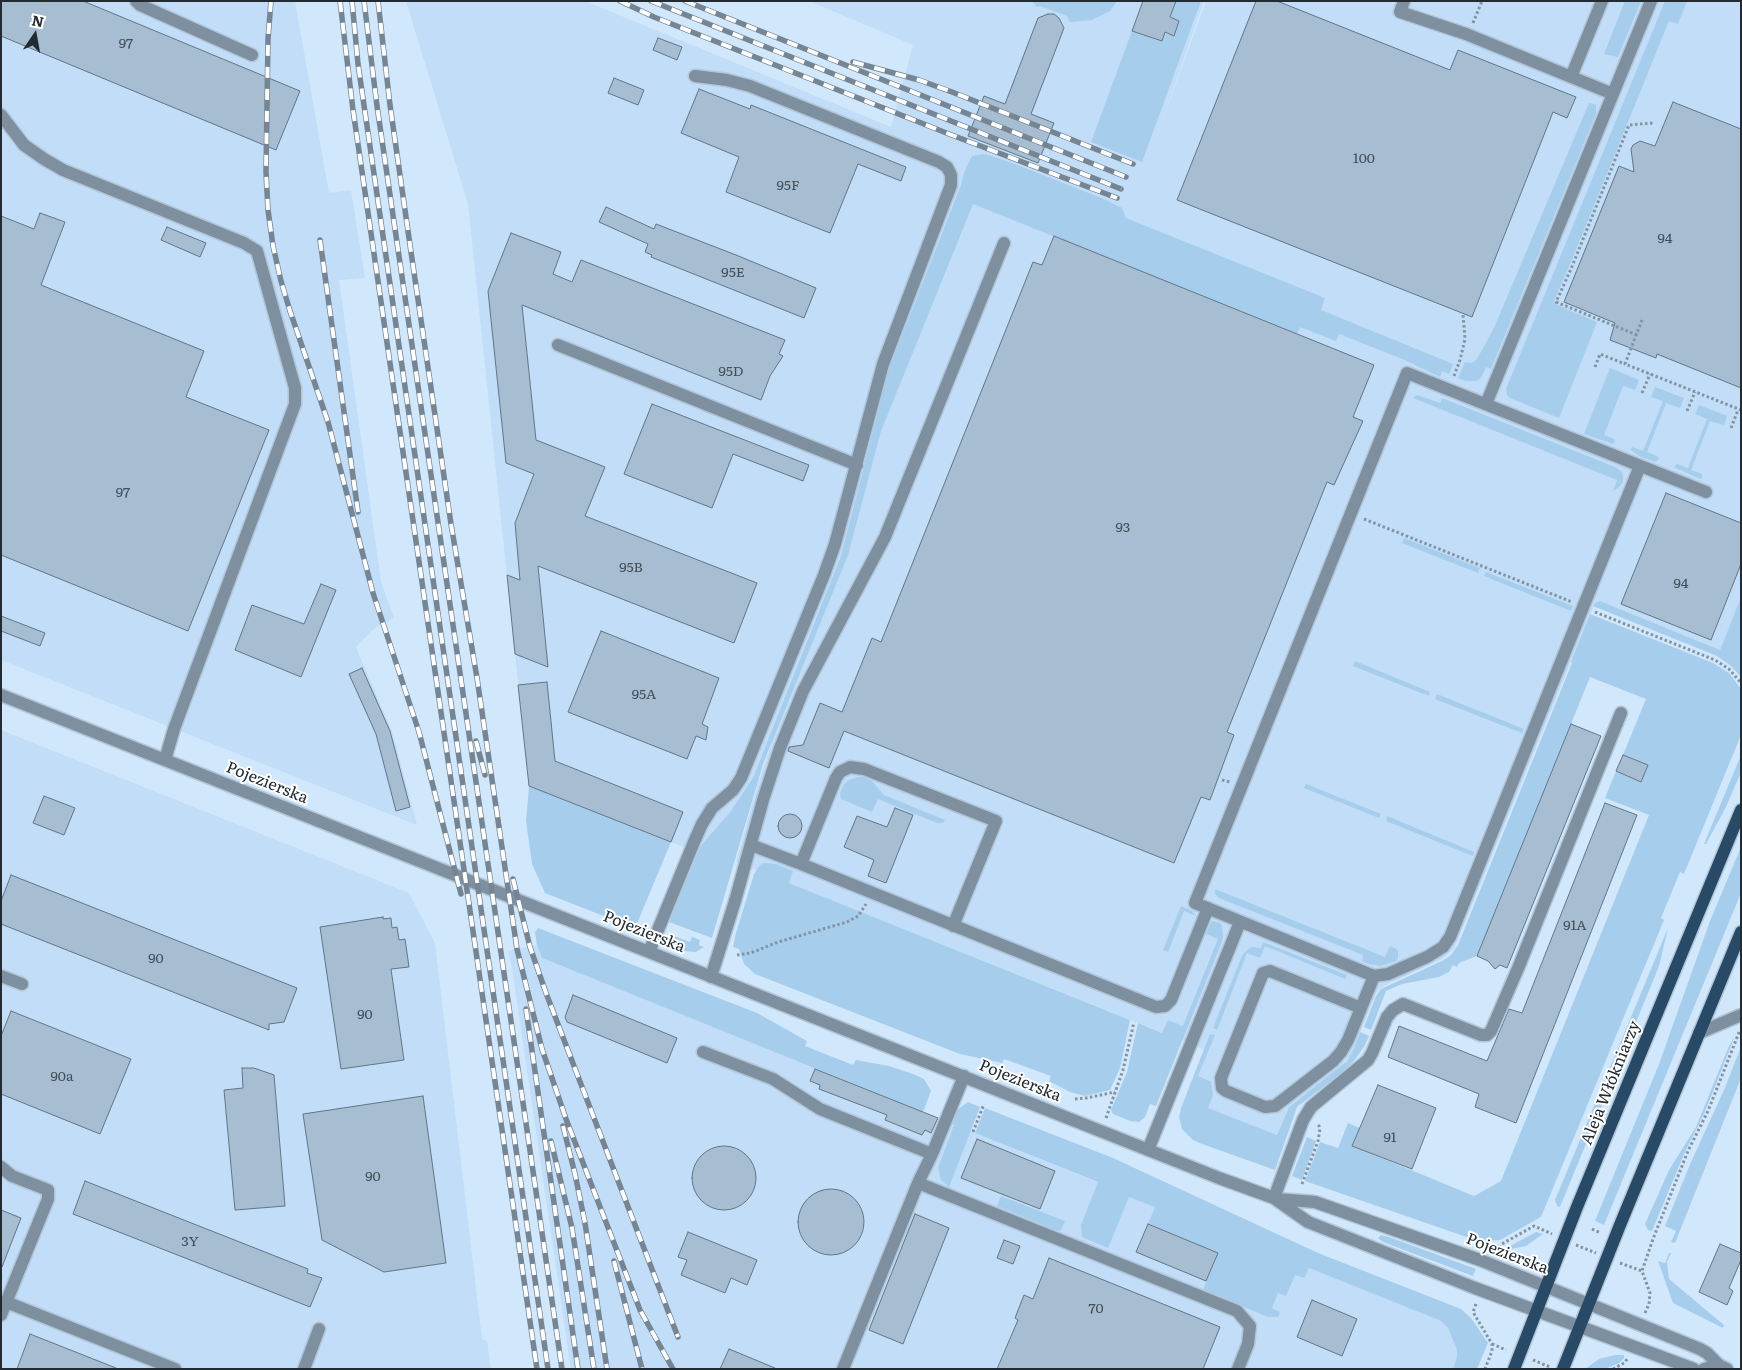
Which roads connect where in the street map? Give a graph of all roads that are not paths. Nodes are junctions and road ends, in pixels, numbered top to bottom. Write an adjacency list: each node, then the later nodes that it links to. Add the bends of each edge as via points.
1 (136, 1): 5 (street)
2 (1404, 1): 7 (street, via 1400,12 1466,34)
3 (1602, 1): 7 (street)
4 (1651, 1): 8 (street)
5 (252, 55)
6 (695, 76): 13 (street, via 750,86 939,162 951,175 948,194 883,364)
7 (1571, 77): 8 (street)
8 (1613, 94): 12 (street)
9 (1, 115): 18 (street, via 24,145 63,170 257,251 295,388 295,404)
10 (1004, 243): 20 (street, via 885,537 803,691 772,772)
11 (558, 345): 13 (street)
12 (1486, 404): 14 (street); 22 (street, via 1407,373 1195,903)
13 (857, 465): 26 (street, via 835,544 740,778 702,824)
14 (1640, 466): 15 (street); 28 (street, via 1450,937 1434,954 1388,974)
15 (1706, 492)
16 (1, 695): 18 (street, Pojezierska)
17 (1621, 713): 40 (street, via 1491,1032 1482,1036 1403,1004 1394,1010 1387,1017 1368,1060 1311,1107 1303,1120)
18 (165, 760): 26 (street, Pojezierska)
19 (1741, 810): 41 (main road, Aleja Włókniarzy)
20 (750, 845): 21 (street); 29 (street)
21 (801, 864): 24 (street); 24 (street, via 836,778 850,767 864,769 996,821)
22 (1208, 908): 23 (street); 24 (street, via 1171,1000 1160,1007)
23 (1240, 922): 28 (street); 36 (street)
24 (953, 926)
25 (1741, 932): 33 (main road)
26 (649, 952): 29 (street, Pojezierska)
27 (1, 976): 30 (street)
28 (1374, 976): 31 (street)
29 (711, 977): 35 (street, Pojezierska)
30 (22, 984)
31 (1361, 1008): 31 (street, via 1337,1057 1274,1106 1265,1107 1222,1088 1220,1078 1264,973 1270,972)
32 (1741, 1015): 33 (street)
33 (1699, 1033): 42 (main road)
34 (703, 1052): 37 (street, via 773,1079 820,1109)
35 (964, 1076): 36 (street, Pojezierska); 37 (street)
36 (1148, 1150): 40 (street, Pojezierska)
37 (932, 1154): 39 (street)
38 (1, 1167): 43 (street, via 12,1176 48,1190 48,1199)
39 (918, 1183): 50 (street); 51 (street, via 1236,1311 1250,1326 1248,1344)
40 (1274, 1198): 41 (street, Pojezierska, via 1315,1202); 44 (street, Pojezierska, via 1308,1222)
41 (1546, 1286): 42 (street, Pojezierska); 44 (main road, Aleja Włókniarzy)
42 (1588, 1304): 45 (main road); 47 (street, Pojezierska, via 1707,1352)
43 (4, 1308): 48 (street)
44 (1537, 1311): 45 (street, Pojezierska); 52 (main road, Aleja Włókniarzy)
45 (1579, 1326): 53 (main road); 54 (street, Pojezierska)
46 (319, 1329): 49 (street)
47 (1721, 1368): 55 (street, Pojezierska)
48 (174, 1369)
49 (304, 1369)
50 (843, 1369)
51 (1238, 1369)
52 (1514, 1369)
53 (1563, 1369)
54 (1694, 1369)
55 (1704, 1369)

